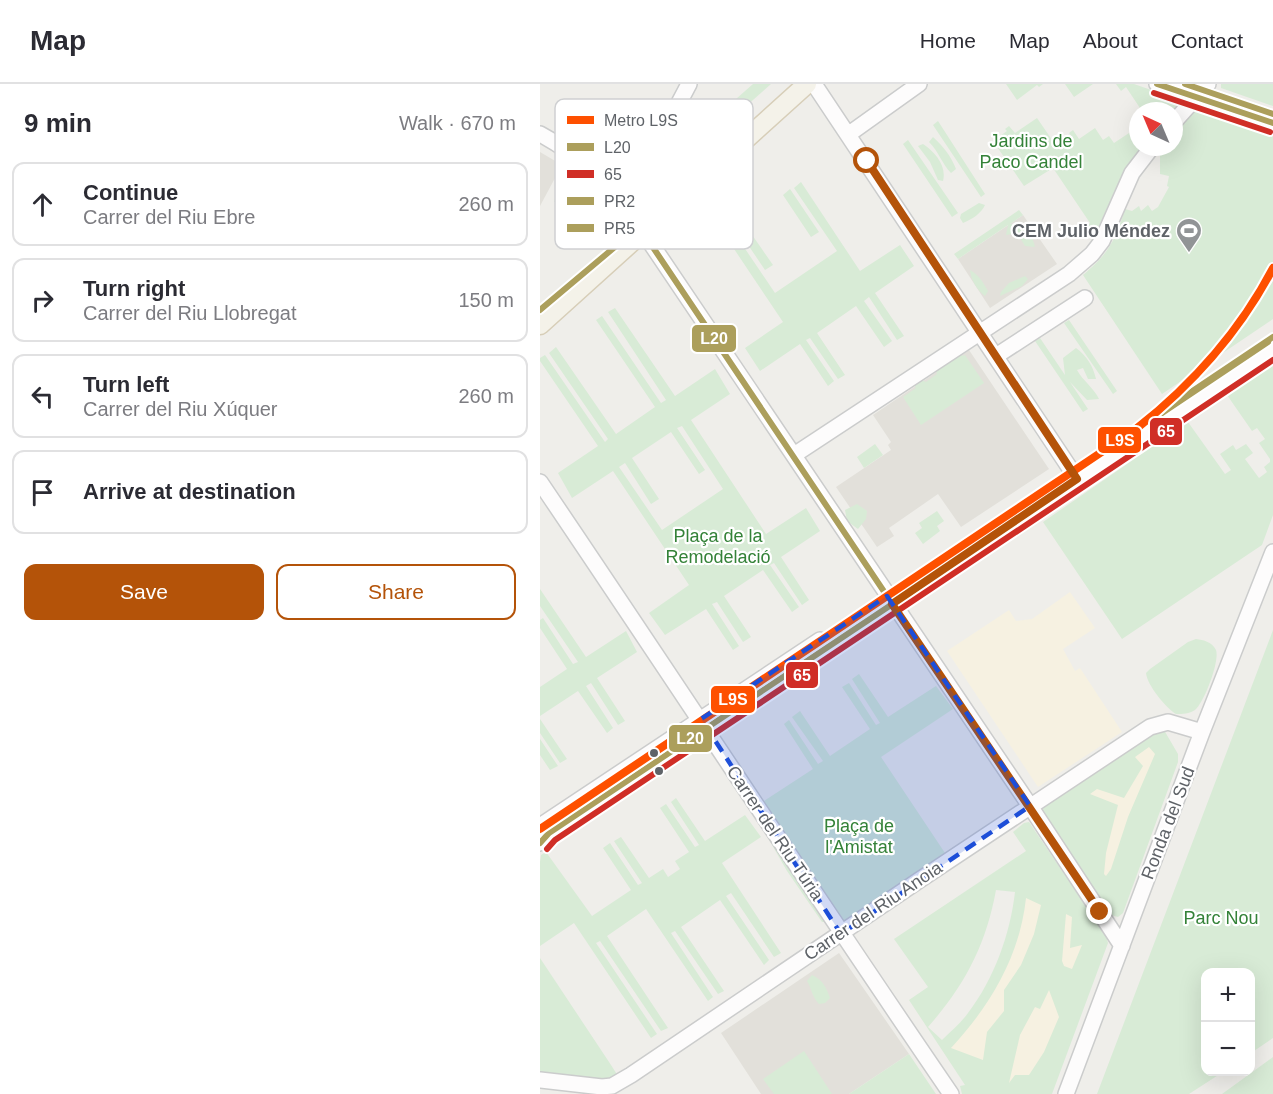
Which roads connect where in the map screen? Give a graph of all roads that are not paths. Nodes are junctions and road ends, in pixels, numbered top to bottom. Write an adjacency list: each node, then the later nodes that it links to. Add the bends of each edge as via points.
1 (689, 84): 8 (street)
2 (807, 84): 11 (main road)
3 (814, 84): 13 (street)
4 (919, 84): 13 (street)
5 (1160, 84): 7 (street)
6 (1208, 84): 7 (street)
7 (1195, 97): 9 (street); 10 (street)
8 (681, 99)
9 (1183, 111)
10 (1273, 123)
11 (753, 132)
12 (540, 134): 14 (street)
13 (849, 134): 22 (street)
14 (555, 142)
15 (1145, 156): 22 (street, via 1132,172 1110,227 1092,254 1069,274)
16 (612, 249): 20 (main road)
17 (622, 249): 21 (main road)
18 (654, 249): 26 (street)
19 (1085, 298): 25 (street)
20 (540, 310)
21 (540, 325)
22 (981, 332): 25 (street); 26 (street)
23 (1273, 337): 27 (street)
24 (1273, 348): 27 (street)
25 (996, 356): 27 (street)
26 (794, 455): 30 (street)
27 (1075, 475): 30 (street)
28 (540, 482): 31 (street, Carrer del Riu Túria)
29 (1273, 552): 32 (street, Ronda del Sud)
30 (890, 600): 31 (street); 33 (street)
31 (703, 724): 34 (street); 35 (street); 36 (street, Carrer del Riu Túria)
32 (1202, 732): 33 (street, Carrer del Riu Anoia, via 1168,722 1150,727); 37 (street, Ronda del Sud)
33 (1030, 806): 36 (street, Carrer del Riu Anoia); 37 (street)
34 (540, 826)
35 (540, 843)
36 (841, 934): 38 (street, Carrer del Riu Anoia, via 612,1086); 39 (street, Carrer del Riu Túria)
37 (1122, 946): 40 (street, Ronda del Sud)
38 (540, 1080)
39 (951, 1094)
40 (1065, 1094)

